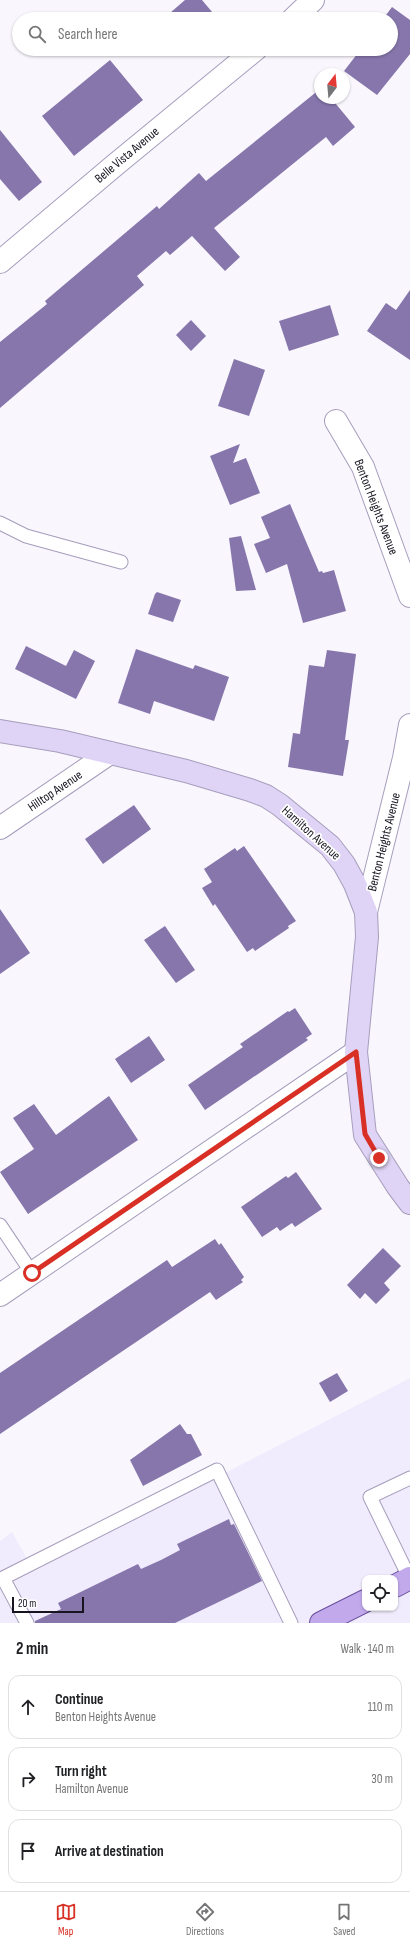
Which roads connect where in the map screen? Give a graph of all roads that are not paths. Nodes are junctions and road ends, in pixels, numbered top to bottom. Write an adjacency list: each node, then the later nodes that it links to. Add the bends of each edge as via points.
1 (247, 56): 2 (street, Belle Vista Avenue)
2 (0, 262)
3 (336, 421): 6 (street, Benton Heights Avenue, via 363,467)
4 (0, 523): 5 (lane, via 26,536)
5 (121, 562)
6 (410, 596)
7 (410, 725): 11 (street, Benton Heights Avenue)
8 (0, 731): 9 (street, Hamilton Avenue)
9 (110, 753): 10 (street, Hilltop Avenue); 11 (street, Hamilton Avenue, via 186,771 271,799 330,846 355,884)
10 (0, 828)
11 (366, 912): 12 (street, Hamilton Avenue, via 367,937)
12 (356, 1052): 13 (street, Hamilton Avenue, via 365,1134 398,1188); 15 (street)
13 (410, 1202)
14 (0, 1225): 15 (lane)
15 (32, 1273): 16 (street)
16 (0, 1295)
17 (410, 1478): 18 (lane, via 370,1498)
18 (410, 1578): 19 (main road)
19 (398, 1584)
20 (362, 1602): 23 (main road)
21 (27, 1623): 22 (lane, via 3,1578 217,1470)
22 (291, 1623)
23 (320, 1623)

